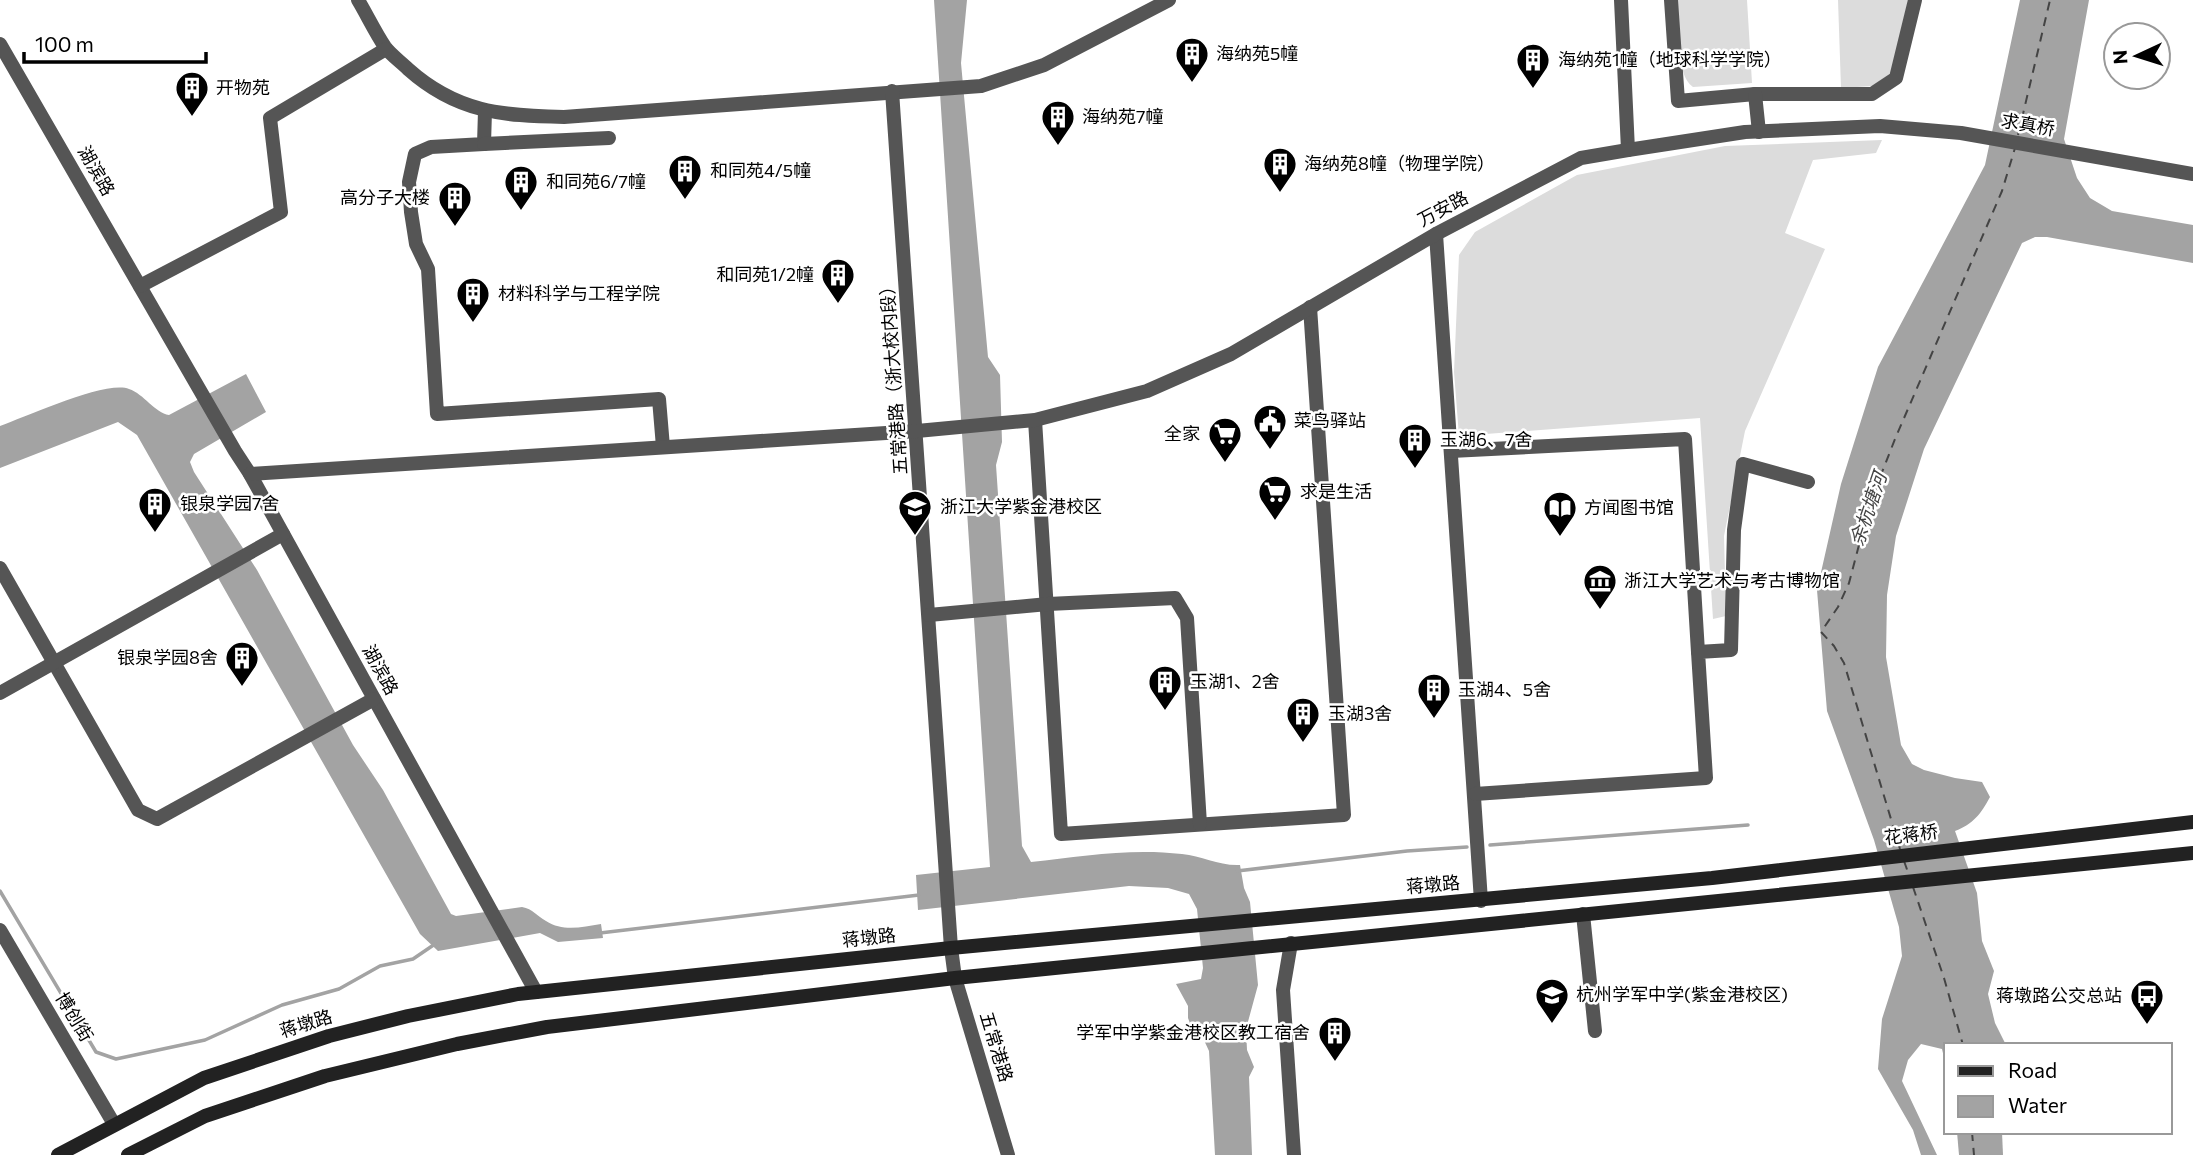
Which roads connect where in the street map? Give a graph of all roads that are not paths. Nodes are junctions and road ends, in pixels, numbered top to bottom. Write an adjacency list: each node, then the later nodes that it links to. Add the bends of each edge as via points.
1 (358, 0): 7 (street)
2 (1169, 0): 8 (street, via 1044,65 981,86)
3 (1621, 0): 15 (street)
4 (1671, 0): 9 (street, via 1678,101)
5 (1915, 0): 9 (street, via 1896,78 1872,94)
6 (0, 44): 18 (street, 湖滨路)
7 (386, 49): 10 (street, via 432,89); 18 (street, via 270,118 281,212)
8 (892, 92): 10 (street, via 564,117); 21 (street, 五常港路（浙大校内段）)
9 (1755, 94): 11 (street)
10 (485, 111): 14 (street)
11 (1759, 132): 12 (street, 万安路, via 1880,126); 15 (street, 万安路)
12 (1961, 133): 16 (street, 求真桥)
13 (609, 138): 14 (street)
14 (484, 144): 22 (street, via 431,147 415,154 409,182 416,244 428,270 437,414 659,399)
15 (1628, 150): 17 (street, 万安路, via 1581,158)
16 (2193, 174)
17 (1436, 234): 19 (street, 万安路); 23 (street)
18 (140, 286): 24 (street, 湖滨路)
19 (1310, 306): 20 (street, 万安路, via 1231,354 1147,391); 36 (street, via 1344,815)
20 (1035, 420): 21 (street, 万安路); 28 (street)
21 (917, 430): 22 (street, 万安路); 29 (street, 五常港路（浙大校内段）)
22 (663, 447): 24 (street, 万安路)
23 (1451, 451): 30 (street, via 1685,439); 34 (street)
24 (250, 474): 26 (street, 湖滨路)
25 (1808, 482): 30 (street, via 1743,464 1734,530 1731,650)
26 (278, 537): 31 (street); 33 (street, 湖滨路)
27 (0, 568): 31 (street)
28 (1048, 604): 29 (street); 36 (street, via 1175,598 1187,618); 36 (street, via 1061,834)
29 (929, 615): 41 (street, 五常港路（浙大校内段）)
30 (1698, 652): 34 (street, via 1706,778)
31 (54, 663): 32 (street); 33 (street, via 138,810 157,819)
32 (0, 693)
33 (370, 701): 46 (street, 湖滨路)
34 (1475, 794): 39 (street)
35 (2193, 822): 38 (main road, 花蒋桥)
36 (1200, 824)
37 (2193, 853): 40 (main road)
38 (1712, 878): 39 (main road, 蒋墩路)
39 (1481, 901): 44 (main road, 蒋墩路)
40 (1583, 914): 43 (main road); 47 (street)
41 (950, 917): 44 (street, 五常港路)
42 (0, 930): 48 (street, 博创街)
43 (1291, 943): 45 (main road); 52 (street, via 1283,990)
44 (951, 948): 45 (street, 五常港路); 46 (main road, 蒋墩路)
45 (955, 978): 49 (main road, via 547,1027 457,1044 325,1076 205,1116); 51 (street, 五常港路)
46 (536, 992): 48 (main road, 蒋墩路, via 328,1036 204,1078)
47 (1595, 1031)
48 (114, 1124): 50 (main road, 蒋墩路)
49 (132, 1154)
50 (58, 1155)
51 (1008, 1155)
52 (1294, 1155)

